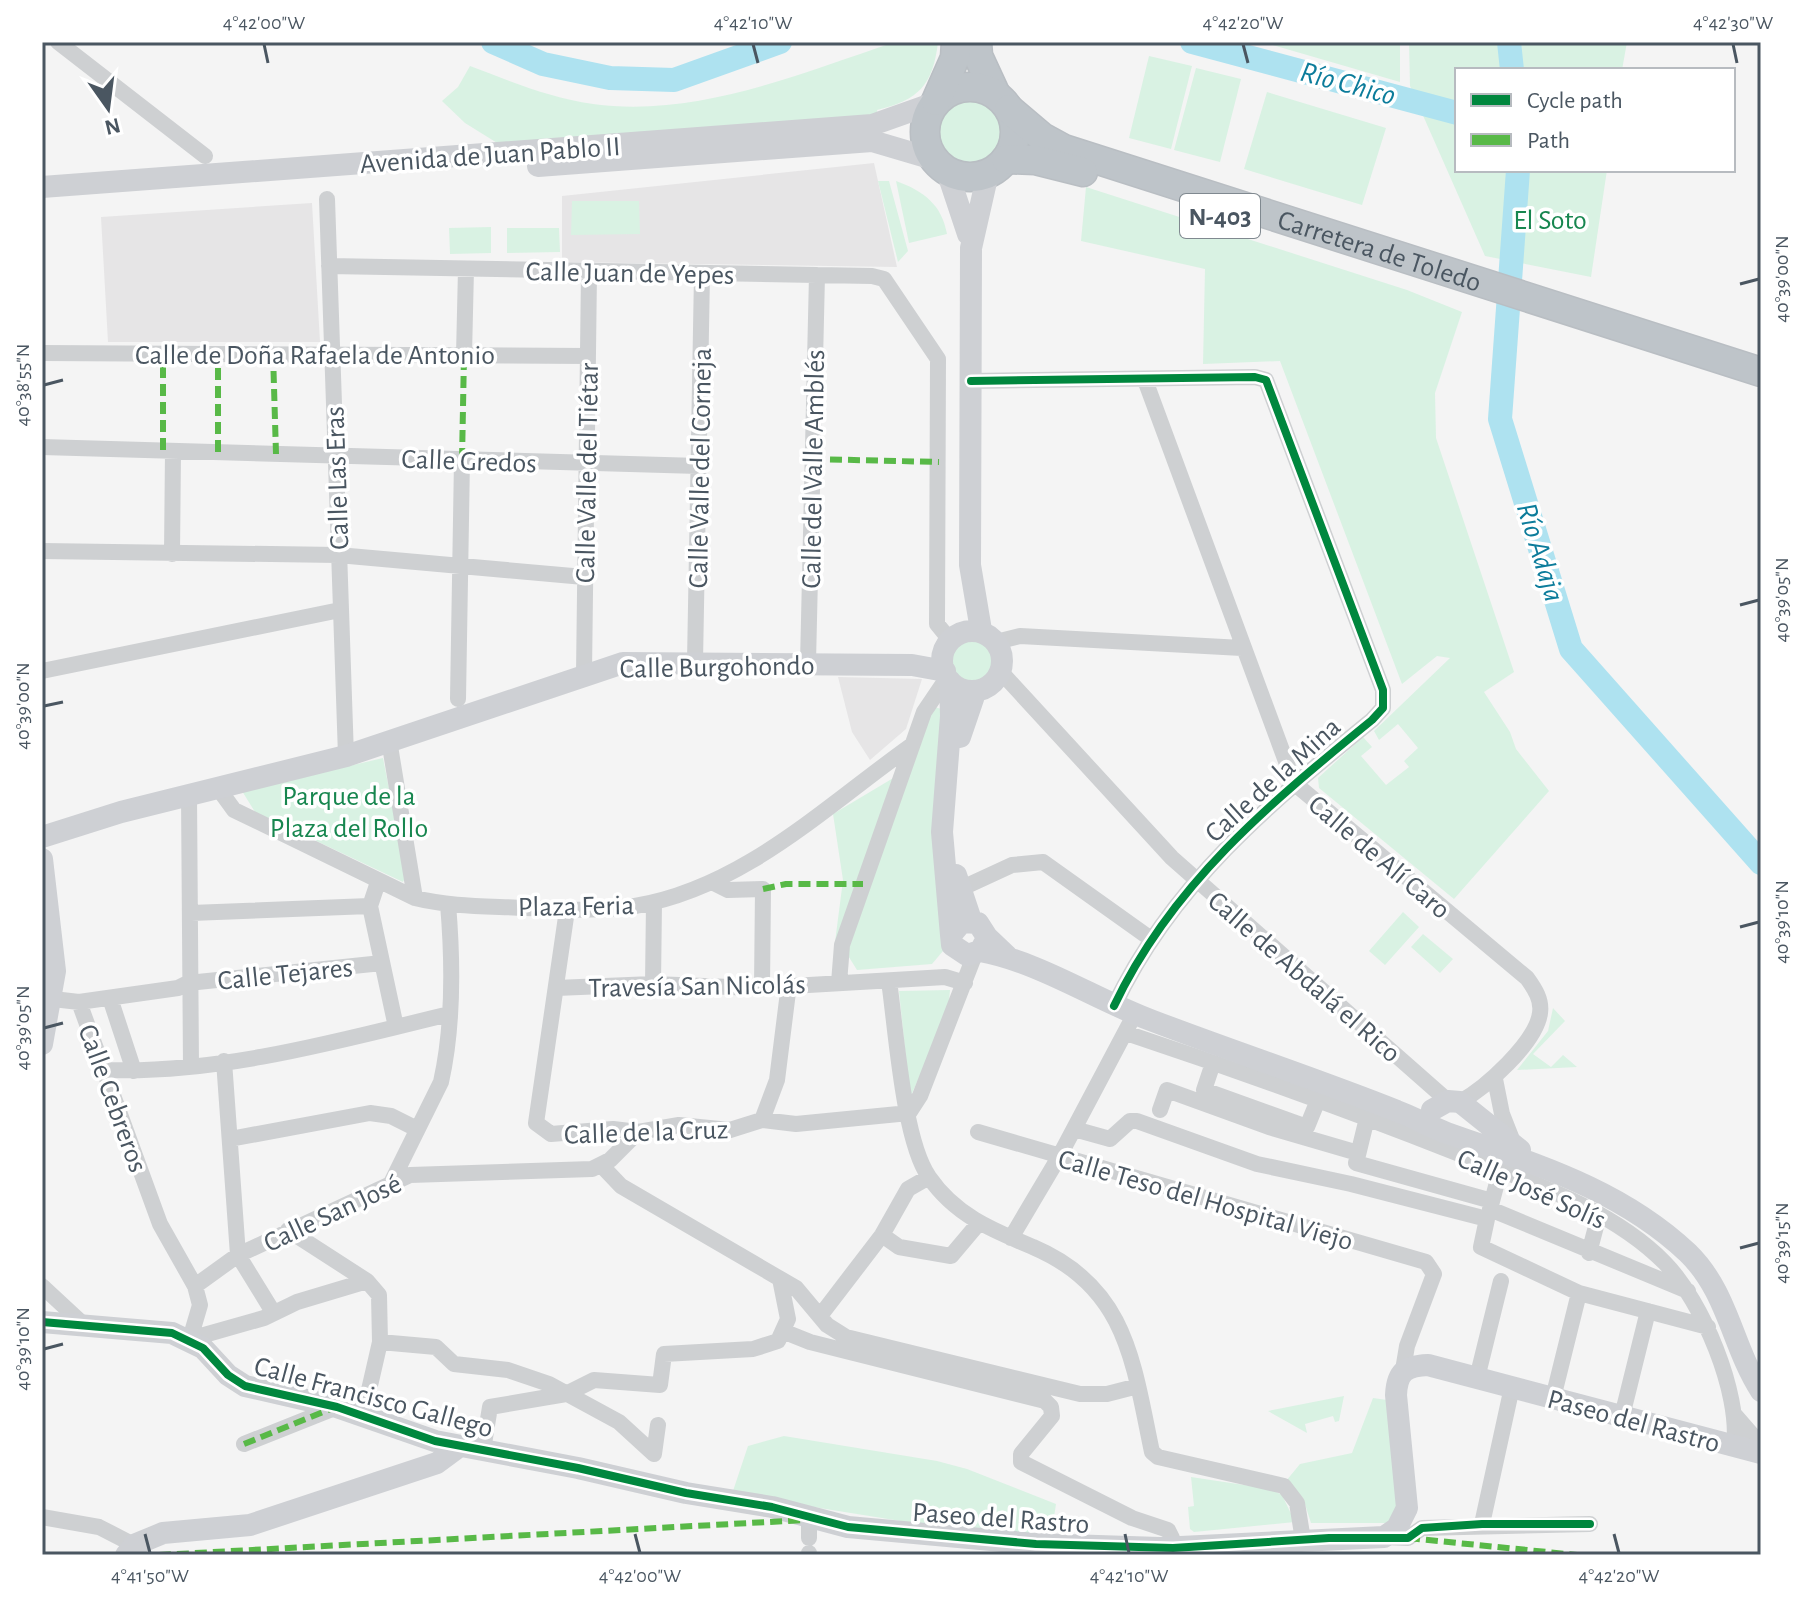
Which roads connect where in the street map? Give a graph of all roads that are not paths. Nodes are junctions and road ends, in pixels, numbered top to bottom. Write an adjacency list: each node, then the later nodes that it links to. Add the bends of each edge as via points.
1 (58, 42): 6 (street)
2 (956, 42): 4 (highway, via 955,58)
3 (977, 42): 5 (highway, N-403, via 978,56)
4 (935, 102): 5 (highway, via 972,86); 7 (highway, via 924,131); 9 (main road, Avenida de Juan Pablo II, via 872,125)
5 (1002, 102): 8 (highway, N-403, via 1015,134); 18 (highway, Carretera de Toledo / N-403, via 1064,149)
6 (205, 156)
7 (940, 165): 8 (highway, Carretera de Toledo / N-403, via 974,177); 11 (main road, Avenida de Juan Pablo II, via 872,141); 12 (main road, via 962,207)
8 (997, 166): 12 (main road); 18 (highway, Carretera de Toledo / N-403, via 1059,164)
9 (42, 187)
10 (327, 199): 13 (street, Calle Las Eras)
11 (42, 204)
12 (971, 248): 26 (main road)
13 (329, 266): 14 (street, Calle Juan de Yepes); 21 (street, Calle Las Eras)
14 (466, 269): 15 (street, Calle Juan de Yepes); 22 (street)
15 (589, 272): 16 (street, Calle Juan de Yepes); 23 (street, Calle Valle del Tiétar)
16 (702, 274): 17 (street, Calle Juan de Yepes); 33 (street, Calle Valle del Corneja)
17 (817, 275): 43 (street, Calle Juan de Yepes, via 884,279 934,349 939,367 937,624); 45 (street, Calle del Valle Amblés)
18 (1434, 276): 19 (highway, Carretera de Toledo / N-403)
19 (1580, 323): 24 (highway, Carretera de Toledo / N-403); 27 (highway, Carretera de Toledo / N-403)
20 (42, 353): 21 (street, Calle de Doña Rafaela de Antonio)
21 (332, 353): 22 (street, Calle de Doña Rafaela de Antonio); 30 (street, Calle Las Eras)
22 (464, 355): 23 (street, Calle de Doña Rafaela de Antonio)
23 (588, 356): 32 (street, Calle Valle del Tiétar)
24 (1761, 372)
25 (1145, 380): 26 (street); 42 (street, Calle de Alí Caro); 54 (street, Calle de la Mina, via 1266,380 1383,690 1383,708)
26 (971, 381): 37 (main road)
27 (1761, 390)
28 (42, 447): 29 (street, Calle Gredos)
29 (173, 451): 30 (street, Calle Gredos); 35 (street)
30 (335, 455): 31 (street, Calle Gredos); 36 (street, Calle Las Eras)
31 (462, 460): 32 (street, Calle Gredos); 38 (street)
32 (586, 463): 33 (street, Calle Gredos); 39 (street, Calle Valle del Tiétar)
33 (699, 466): 44 (street, Calle Valle del Corneja)
34 (42, 551): 35 (street)
35 (172, 554): 36 (street)
36 (338, 555): 38 (street); 40 (street, Calle Las Eras)
37 (970, 565): 41 (main road); 43 (main road)
38 (459, 566): 39 (street); 50 (street)
39 (584, 577): 48 (street, Calle Valle del Tiétar)
40 (340, 610): 46 (street); 53 (street, Calle Las Eras)
41 (988, 636): 42 (street); 43 (main road, Calle Burgohondo); 47 (main road)
42 (1242, 648): 54 (street, Calle de Alí Caro)
43 (949, 660): 45 (main road, Calle Burgohondo, via 912,665); 49 (main road, via 960,692); 52 (street); 70 (main road, via 951,716 942,832)
44 (695, 662): 45 (main road, Calle Burgohondo); 48 (main road, Calle Burgohondo, via 623,663)
45 (808, 663)
46 (42, 671)
47 (1001, 672): 49 (main road, via 993,685); 59 (street, Calle de Abdalá el Rico)
48 (584, 674): 51 (main road, Calle Burgohondo)
49 (975, 693): 62 (main road, via 961,734 952,832)
50 (458, 699)
51 (389, 740): 53 (main road, Calle Burgohondo); 63 (street)
52 (912, 745): 61 (street, via 805,824); 75 (street, via 842,945)
53 (346, 756): 55 (main road, Calle Burgohondo)
54 (1294, 783): 59 (street, Calle de la Mina); 93 (street, Calle de Alí Caro, via 1536,990 1540,1016)
55 (218, 788): 56 (main road, Calle Burgohondo); 60 (street, Plaza Feria, via 234,810)
56 (189, 795): 57 (main road, Calle Burgohondo); 68 (street)
57 (42, 837)
58 (42, 859): 82 (main road, via 55,971)
59 (1195, 879): 69 (street, Calle de la Mina); 96 (street, Calle de Abdalá el Rico)
60 (378, 882): 63 (street, Plaza Feria); 66 (street)
61 (712, 882): 64 (street); 79 (street, via 728,890 763,889)
62 (960, 889): 69 (street, via 1012,865 1043,862); 70 (main road)
63 (415, 898): 65 (street, Plaza Feria)
64 (654, 902): 67 (street, Plaza Feria); 77 (street, Plaza Feria)
65 (448, 904): 67 (street, Plaza Feria); 84 (street, via 453,960)
66 (370, 906): 68 (street); 71 (street)
67 (567, 910): 80 (street)
68 (191, 913): 74 (street)
69 (1151, 939): 85 (street, Calle de la Mina)
70 (970, 942): 72 (street); 76 (street); 85 (main road)
71 (382, 963): 74 (street, Calle Tejares); 86 (street)
72 (945, 977): 73 (street, Travesía San Nicolás); 76 (street)
73 (889, 981): 75 (street, Travesía San Nicolás); 97 (street)
74 (188, 983): 81 (street, Calle Tejares); 90 (street)
75 (839, 983): 78 (street, Travesía San Nicolás)
76 (965, 983): 97 (street)
77 (653, 984): 79 (street, Travesía San Nicolás); 80 (street, Travesía San Nicolás)
78 (789, 984): 79 (street, Travesía San Nicolás); 100 (street, Calle de la Cruz, via 777,1080)
79 (762, 986)
80 (556, 988): 103 (street, Calle de la Cruz, via 536,1123 551,1134)
81 (110, 998): 83 (street, Calle Tejares); 92 (street)
82 (53, 999): 83 (street, Calle Tejares); 87 (main road)
83 (79, 1002): 91 (street, Calle Cebreros)
84 (449, 1014): 86 (street); 101 (street, via 441,1082)
85 (1125, 1017): 89 (street, Calle José Solís); 96 (main road, via 1400,1112); 102 (street, Calle de la Mina)
86 (396, 1027): 88 (street)
87 (42, 1044)
88 (224, 1061): 90 (street); 105 (street)
89 (1213, 1063): 94 (street, Calle José Solís); 94 (street, via 1204,1090 1307,1127)
90 (191, 1066): 92 (street)
91 (105, 1070): 92 (street); 127 (street, Calle Cebreros, via 160,1224)
92 (134, 1071)
93 (1495, 1079): 96 (street, Calle de Alí Caro); 107 (street)
94 (1318, 1100): 98 (street, Calle José Solís)
95 (1160, 1110): 109 (street, via 1167,1090)
96 (1444, 1110): 99 (main road); 106 (main road)
97 (909, 1113): 100 (street, via 796,1124); 113 (street)
98 (1367, 1118): 109 (street); 112 (street, Calle José Solís)
99 (1479, 1118): 106 (main road, via 1478,1132); 107 (main road)
100 (762, 1120): 103 (street, Calle de la Cruz, via 730,1130 679,1125)
101 (417, 1129): 105 (street, via 370,1113); 114 (street)
102 (1074, 1129): 108 (street, Calle de la Mina); 115 (street, via 1110,1139 1137,1121 1257,1164)
103 (638, 1132): 111 (street)
104 (978, 1132): 108 (street, Calle Teso del Hospital Viejo)
105 (230, 1139): 122 (street)
106 (1469, 1140): 110 (main road)
107 (1516, 1148): 110 (main road)
108 (1059, 1157): 120 (street, Calle de la Mina); 139 (street, Calle Teso del Hospital Viejo, via 1426,1262 1434,1274)
109 (1357, 1158): 115 (street)
110 (1540, 1164): 143 (main road, via 1611,1196 1690,1256 1717,1291)
111 (602, 1166): 114 (street, Calle San José, via 430,1172); 123 (street, via 621,1186)
112 (1500, 1171): 115 (street); 116 (street, Calle José Solís)
113 (929, 1177): 117 (street); 119 (street, via 908,1189)
114 (392, 1181): 118 (street, Calle San José)
115 (1489, 1210): 121 (street); 129 (street, via 1481,1247)
116 (1599, 1215): 121 (street); 128 (street, Calle José Solís, via 1657,1256)
117 (978, 1224): 119 (street, via 951,1256 899,1247); 120 (street)
118 (288, 1230): 122 (street, Calle San José); 124 (street)
119 (882, 1235): 132 (street)
120 (1011, 1238): 141 (street, via 1056,1258 1105,1297)
121 (1589, 1253): 128 (street)
122 (238, 1255): 127 (street, Calle San José); 131 (street)
123 (780, 1279): 132 (street, via 807,1298); 136 (street, via 787,1306)
124 (367, 1281): 131 (street); 138 (street, via 379,1295)
125 (1501, 1281): 140 (street)
126 (42, 1286): 134 (street)
127 (195, 1286): 137 (street, via 200,1305)
128 (1688, 1291): 135 (street, Calle José Solís)
129 (1579, 1293): 130 (street); 145 (street)
130 (1648, 1311): 135 (street); 149 (street)
131 (273, 1312): 137 (street)
132 (820, 1316): 141 (street, via 846,1337 1080,1394)
133 (42, 1322): 134 (main road, Calle Francisco Gallego)
134 (83, 1324): 137 (main road, Calle Francisco Gallego)
135 (1708, 1327): 147 (street, Calle José Solís)
136 (785, 1332): 144 (street, via 778,1341 753,1349 664,1354 660,1385 594,1380); 164 (street, via 1045,1401 1052,1416 1021,1454 1021,1462 1132,1518 1168,1530)
137 (190, 1339): 146 (main road, Calle Francisco Gallego, via 245,1386)
138 (380, 1342): 144 (street, via 436,1347 454,1364 508,1370); 148 (street)
139 (1403, 1370): 140 (main road, Paseo del Rastro, via 1428,1365); 160 (main road, via 1396,1395 1407,1508 1397,1528)
140 (1477, 1378): 142 (main road, Paseo del Rastro)
141 (1138, 1386): 161 (street, via 1152,1452 1284,1486 1297,1503)
142 (1512, 1387): 145 (main road, Paseo del Rastro); 158 (street)
143 (1761, 1391)
144 (566, 1394): 150 (street, via 619,1422 654,1454); 155 (street, via 490,1407)
145 (1553, 1398): 149 (main road, Paseo del Rastro)
146 (337, 1407): 148 (main road, Calle Francisco Gallego); 151 (street)
147 (1734, 1414): 152 (street); 154 (street)
148 (363, 1416): 153 (main road, Calle Francisco Gallego)
149 (1622, 1416): 154 (main road, Paseo del Rastro)
150 (658, 1425)
151 (244, 1444)
152 (1761, 1445)
153 (460, 1446): 155 (main road, Calle Francisco Gallego); 163 (main road, via 437,1463 264,1521 163,1533)
154 (1734, 1446): 156 (main road, Paseo del Rastro)
155 (483, 1450): 162 (main road, Calle Francisco Gallego, via 772,1507)
156 (1761, 1453)
157 (42, 1517): 163 (street, via 109,1530)
158 (1482, 1524): 159 (street); 160 (street, via 1422,1528 1408,1538)
159 (1590, 1524)
160 (1384, 1537): 161 (main road, Paseo del Rastro)
161 (1303, 1540): 164 (main road, Paseo del Rastro)
162 (809, 1541): 164 (main road, Paseo del Rastro, via 848,1527)
163 (130, 1550)
164 (1172, 1551)

